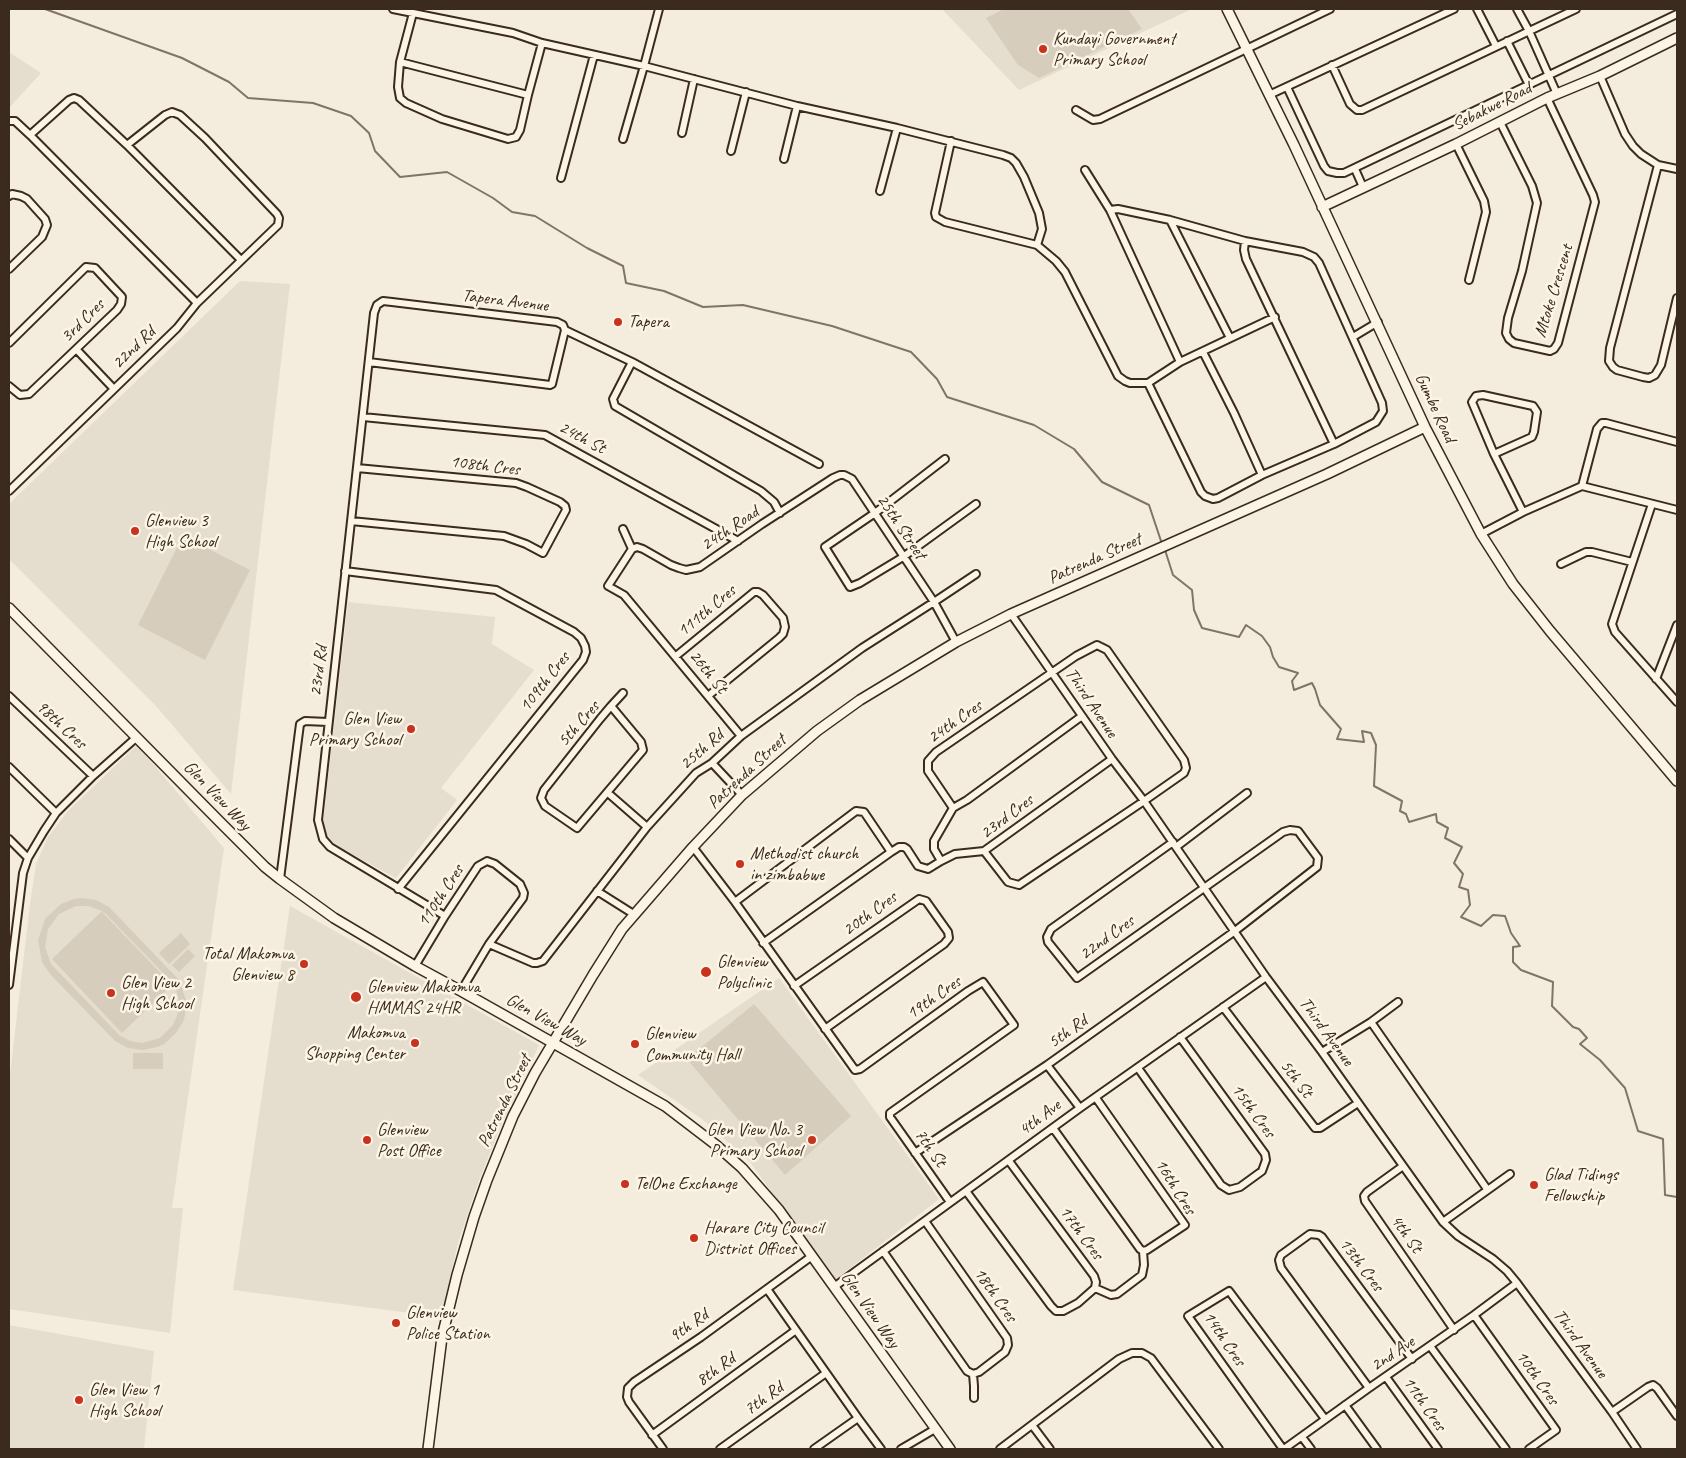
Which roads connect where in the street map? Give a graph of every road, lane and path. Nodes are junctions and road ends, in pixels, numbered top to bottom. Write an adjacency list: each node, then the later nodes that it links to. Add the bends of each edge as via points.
1 (393, 9): 9 (street)
2 (659, 9): 20 (street)
3 (1227, 9): 16 (street, Gumbe Road)
4 (1330, 9): 16 (street)
5 (1454, 9): 19 (street)
6 (1477, 9): 15 (street)
7 (1517, 9): 11 (street)
8 (1576, 9): 11 (street)
9 (413, 13): 14 (street, via 513,33); 18 (street)
10 (1677, 14): 21 (street)
11 (1529, 31): 13 (street); 21 (street)
12 (1677, 38): 22 (street, Sebakwe Road)
13 (1507, 41): 15 (street); 24 (street)
14 (542, 43): 17 (street); 27 (street)
15 (1496, 46): 19 (street, via 1362,110 1350,104)
16 (1245, 48): 29 (street, Gumbe Road); 32 (street, via 1100,119 1093,120)
17 (594, 55): 20 (street); 48 (street)
18 (400, 62): 27 (street); 27 (street, via 398,87 400,98 406,103 442,119 508,139 516,137 520,130)
19 (1332, 65): 25 (street)
20 (644, 66): 23 (street); 38 (street)
21 (1549, 75): 24 (street); 28 (street)
22 (1600, 76): 28 (street, Sebakwe Road); 44 (street, via 1625,134 1641,154)
23 (694, 79): 26 (street); 36 (street)
24 (1528, 85): 45 (street)
25 (1287, 87): 29 (street); 45 (street, via 1328,171 1344,173)
26 (746, 92): 31 (street); 42 (street)
27 (528, 94)
28 (1557, 94): 30 (street, Sebakwe Road)
29 (1269, 95): 52 (street, Gumbe Road)
30 (1548, 98): 34 (street, Sebakwe Road); 34 (street, Mtoke Crescent, via 1595,202 1558,343 1550,351 1514,344 1506,334 1537,203 1532,186)
31 (797, 106): 35 (street); 43 (street)
32 (1076, 110)
33 (9, 121): 37 (street, via 15,121)
34 (1500, 122): 40 (street, Sebakwe Road)
35 (897, 128): 39 (street); 50 (street)
36 (682, 133)
37 (30, 135): 41 (street, via 74,98); 61 (street)
38 (623, 139)
39 (951, 141): 56 (street, via 1003,155 1016,163 1040,213 1042,229); 56 (street, via 936,217)
40 (1456, 144): 49 (street, Sebakwe Road); 59 (street, via 1484,201 1486,212)
41 (127, 145): 57 (street); 57 (street, 22nd Rd, via 172,112 206,138 279,218 278,225)
42 (731, 151)
43 (784, 159)
44 (1658, 165): 46 (street); 60 (street, via 1610,348 1609,361 1613,367 1643,377 1655,375 1661,365)
45 (1355, 169): 49 (street)
46 (1677, 169)
47 (1085, 170): 53 (street)
48 (561, 178)
49 (1364, 187): 52 (street, Sebakwe Road)
50 (880, 191)
51 (9, 196): 58 (street, via 27,199 47,225 42,238)
52 (1322, 207): 63 (street, Gumbe Road)
53 (1110, 210): 54 (street); 72 (street)
54 (1170, 220): 55 (street); 66 (street)
55 (1245, 241): 62 (street, via 1246,259); 65 (street, via 1314,257)
56 (1037, 245): 73 (street, via 1065,272 1118,376 1130,383)
57 (241, 260): 61 (street, 22nd Rd)
58 (9, 270)
59 (1469, 280)
60 (1677, 298)
61 (197, 303): 75 (street, 22nd Rd, via 177,328)
62 (1275, 317): 66 (street); 79 (street)
63 (1378, 322): 65 (street); 77 (street, Gumbe Road)
64 (565, 330): 70 (street, Tapera Avenue, via 550,385); 70 (street, Tapera Avenue, via 557,322 383,301 374,313); 71 (street)
65 (1353, 337): 79 (street, via 1383,412 1376,422)
66 (1230, 338): 69 (street)
67 (9, 342): 68 (street, 3rd Cres, via 83,268 90,266 120,293 122,300)
68 (76, 350): 74 (street, 3rd Cres, via 29,394 20,396); 75 (street)
69 (1203, 352): 72 (street); 85 (street)
70 (369, 362): 76 (street, 23rd Rd)
71 (632, 362): 82 (street); 92 (street, via 613,399 615,406 761,491 774,502)
72 (1180, 362): 73 (street)
73 (1148, 383): 85 (street, via 1204,496 1218,498)
74 (9, 386)
75 (113, 388): 87 (street, 22nd Rd)
76 (363, 417): 83 (street, 23rd Rd); 97 (street, 24th St, via 545,435)
77 (1425, 427): 96 (street, Gumbe Road); 106 (street, Patrenda Street)
78 (1677, 442): 86 (street, via 1602,423 1597,429)
79 (1334, 444): 85 (street)
80 (1494, 454): 80 (street, via 1472,402 1476,396 1533,406 1537,412 1532,436); 91 (street)
81 (945, 459): 93 (street)
82 (818, 464)
83 (357, 468): 94 (street, 23rd Rd); 94 (street, 108th Cres, via 516,483 560,502 566,510 543,553 504,536)
84 (840, 475): 92 (street, 24th Road); 93 (street, 25th Street, via 852,479)
85 (1262, 475)
86 (1582, 486): 89 (street); 91 (street)
87 (9, 491)
88 (976, 504): 99 (street)
89 (1652, 504): 90 (street); 100 (street)
90 (1677, 510)
91 (1522, 512): 96 (street)
92 (780, 513): 97 (street, 24th Road)
93 (875, 514): 99 (street, 25th Street); 99 (street, via 825,547 850,587)
94 (351, 521): 102 (street, 23rd Rd)
95 (623, 529): 98 (street)
96 (1481, 534): 125 (street, Gumbe Road, via 1504,572 1550,631)
97 (738, 541): 98 (street, 24th Road, via 692,569 670,565 640,548)
98 (632, 549): 109 (street, 26th St, via 608,586 624,595)
99 (903, 557): 104 (street, 25th Street)
100 (1632, 562): 101 (street, via 1586,552); 111 (street, via 1613,618 1613,628)
101 (1561, 564)
102 (346, 571): 118 (street, 23rd Rd); 142 (street, 109th Cres, via 496,590 574,632 581,638 586,652 583,660)
103 (976, 574): 104 (street, 25th Rd)
104 (934, 602): 108 (street); 119 (street, 25th Rd, via 862,648)
105 (9, 608): 120 (street, Glen View Way)
106 (1011, 614): 108 (street, Patrenda Street); 110 (street, Third Avenue)
107 (1677, 625): 111 (street)
108 (956, 642): 128 (street, Patrenda Street, via 853,705)
109 (676, 656): 114 (street, 26th St); 114 (street, 111th Cres, via 754,592 764,595 783,618 785,627 779,638)
110 (1053, 673): 117 (street, Third Avenue); 129 (street, 24th Cres, via 1092,646 1100,645 1107,650 1186,764 1184,773); 130 (street, 24th Cres, via 931,757 928,771)
111 (1656, 679): 115 (street)
112 (623, 693): 116 (street)
113 (9, 696): 124 (street, 98th Cres)
114 (708, 696): 119 (street, 26th St)
115 (1677, 702)
116 (611, 706): 127 (street, 5th Cres, via 642,742 643,750); 127 (street, 5th Cres, via 546,787 542,798 545,806 578,828)
117 (1082, 716): 121 (street, Third Avenue); 130 (street)
118 (328, 722): 140 (street, via 305,721 300,724); 142 (street, 23rd Rd, via 318,820 323,839 338,853)
119 (741, 736): 122 (street, 25th Rd)
120 (137, 737): 124 (street); 140 (street, Glen View Way)
121 (1112, 759): 129 (street, Third Avenue); 136 (street, 23rd Cres)
122 (712, 763): 128 (street); 132 (street, 25th Rd, via 696,773)
123 (9, 766): 131 (street)
124 (93, 776): 131 (street)
125 (1677, 781)
126 (1247, 793): 134 (street)
127 (608, 794): 132 (street)
128 (742, 795): 135 (street, Patrenda Street)
129 (1144, 801): 134 (street, Third Avenue); 136 (street, 23rd Cres, via 1019,885 1008,882)
130 (952, 808): 139 (street, via 934,841 934,849)
131 (56, 813): 138 (street)
132 (647, 827): 143 (street, 25th Rd)
133 (9, 839): 138 (street)
134 (1174, 844): 141 (street, Third Avenue); 141 (street, 22nd Cres, via 1051,929 1048,942 1077,978)
135 (693, 847): 144 (street); 145 (street, Patrenda Street)
136 (984, 851): 139 (street, via 956,854)
137 (891, 852): 139 (street, via 904,847 918,866 928,869); 144 (street, via 864,812 856,811); 149 (street)
138 (28, 858): 148 (street)
139 (941, 861)
140 (280, 879): 151 (street, Glen View Way, via 334,918)
141 (1205, 887): 147 (street, Third Avenue); 147 (street, 5th Rd, via 1290,830 1298,831 1318,858 1317,867 1310,874)
142 (398, 889): 146 (street, 23rd Rd)
143 (598, 891): 145 (street); 150 (street, 25th Rd, via 541,962 533,963)
144 (735, 902): 149 (street)
145 (635, 915): 161 (street, Patrenda Street, via 607,952)
146 (445, 916): 150 (street, 110th Cres, via 478,866 487,861 495,864 520,884 524,892 521,902); 151 (street, 110th Cres)
147 (1235, 931): 152 (street, Third Avenue); 163 (street, 5th Rd)
148 (11, 940): 153 (street)
149 (763, 943): 154 (street)
150 (490, 944): 155 (street, 110th Cres)
151 (415, 966): 155 (street, Glen View Way)
152 (1266, 976): 157 (street, 4th Ave); 162 (street, Third Avenue)
153 (9, 985)
154 (794, 986): 159 (street); 159 (street, 20th Cres, via 919,899 926,901 948,932 944,944)
155 (461, 990): 161 (street, Glen View Way)
156 (1398, 1002): 158 (street)
157 (1224, 1007): 160 (street, 4th Ave); 166 (street, 5th St, via 1315,1128 1320,1128)
158 (1371, 1022): 162 (street); 174 (street)
159 (825, 1029): 168 (street, 19th Cres, via 853,1068 860,1069 984,982 1014,1025)
160 (1180, 1037): 164 (street, 4th Ave); 164 (street, 15th Cres, via 1265,1154 1262,1171 1240,1188 1229,1190 1221,1185)
161 (553, 1042): 181 (street, Glen View Way, via 665,1106 716,1145 763,1191); 205 (street, Patrenda Street, via 513,1116 474,1217 442,1338)
162 (1322, 1052): 166 (street, Third Avenue)
163 (1047, 1065): 167 (street); 170 (street, 5th Rd)
164 (1138, 1068): 165 (street, 4th Ave)
165 (1096, 1098): 167 (street, 4th Ave); 180 (street, 16th Cres, via 1185,1225)
166 (1358, 1103): 172 (street, Third Avenue)
167 (1080, 1108): 169 (street, 4th Ave)
168 (892, 1110): 170 (street, 7th St, via 890,1117)
169 (1053, 1128): 171 (street, 4th Ave); 180 (street)
170 (915, 1153): 176 (street, 7th St)
171 (1009, 1161): 175 (street, 4th Ave); 184 (street, 17th Cres, via 1094,1276)
172 (1403, 1166): 178 (street, Third Avenue); 188 (street, 4th St, via 1367,1192 1365,1201)
173 (1510, 1174): 174 (street)
174 (1487, 1189): 178 (street)
175 (966, 1191): 176 (street, 4th Ave); 184 (street, 17th Cres, via 1056,1311 1078,1303)
176 (950, 1202): 177 (street, 4th Ave)
177 (925, 1221): 179 (street, 4th Ave); 192 (street, 18th Cres, via 1007,1338 1005,1352 980,1372)
178 (1443, 1222): 182 (street, Third Avenue, via 1493,1259)
179 (883, 1251): 183 (street, 4th Ave); 192 (street)
180 (1143, 1251): 184 (street, via 1142,1275 1118,1294 1110,1295)
181 (812, 1256): 183 (street, Glen View Way); 185 (street, 9th Rd)
182 (1517, 1283): 186 (street, 2nd Ave); 197 (street, Third Avenue)
183 (834, 1287): 202 (street, Glen View Way)
184 (1095, 1288)
185 (768, 1289): 187 (street); 203 (street, 9th Rd, via 628,1388 629,1402)
186 (1474, 1316): 188 (street, 2nd Ave); 220 (street, 10th Cres, via 1556,1430)
187 (796, 1330): 191 (street); 203 (street, 8th Rd)
188 (1454, 1330): 189 (street, 2nd Ave)
189 (1430, 1346): 190 (street, 2nd Ave); 219 (street)
190 (1412, 1359): 193 (street, 2nd Ave); 194 (street, 13th Cres, via 1322,1237 1310,1234 1281,1255 1281,1268)
191 (826, 1373): 199 (street); 207 (street, 7th Rd)
192 (972, 1374): 195 (street)
193 (1386, 1377): 194 (street, 2nd Ave); 218 (street, 11th Cres)
194 (1369, 1388): 196 (street, 2nd Ave)
195 (974, 1398)
196 (1345, 1405): 200 (street, 2nd Ave); 217 (street)
197 (1612, 1412): 198 (street, via 1653,1385); 221 (street, Third Avenue)
198 (1677, 1416)
199 (858, 1418): 208 (street); 209 (street)
200 (1325, 1419): 204 (street, 2nd Ave); 215 (street, 14th Cres, via 1229,1291 1188,1316)
201 (1032, 1425): 212 (street); 213 (street); 214 (street, via 1120,1359 1132,1353 1142,1353 1151,1358)
202 (935, 1429): 210 (street); 211 (street, Glen View Way)
203 (652, 1435): 206 (street)
204 (1302, 1437): 215 (street, 2nd Ave); 216 (street)
205 (428, 1449)
206 (663, 1449)
207 (720, 1449)
208 (814, 1449)
209 (881, 1449)
210 (901, 1449)
211 (950, 1449)
212 (1000, 1449)
213 (1050, 1449)
214 (1219, 1449)
215 (1284, 1449)
216 (1311, 1449)
217 (1376, 1449)
218 (1438, 1449)
219 (1506, 1449)
220 (1529, 1449)
221 (1637, 1449)

